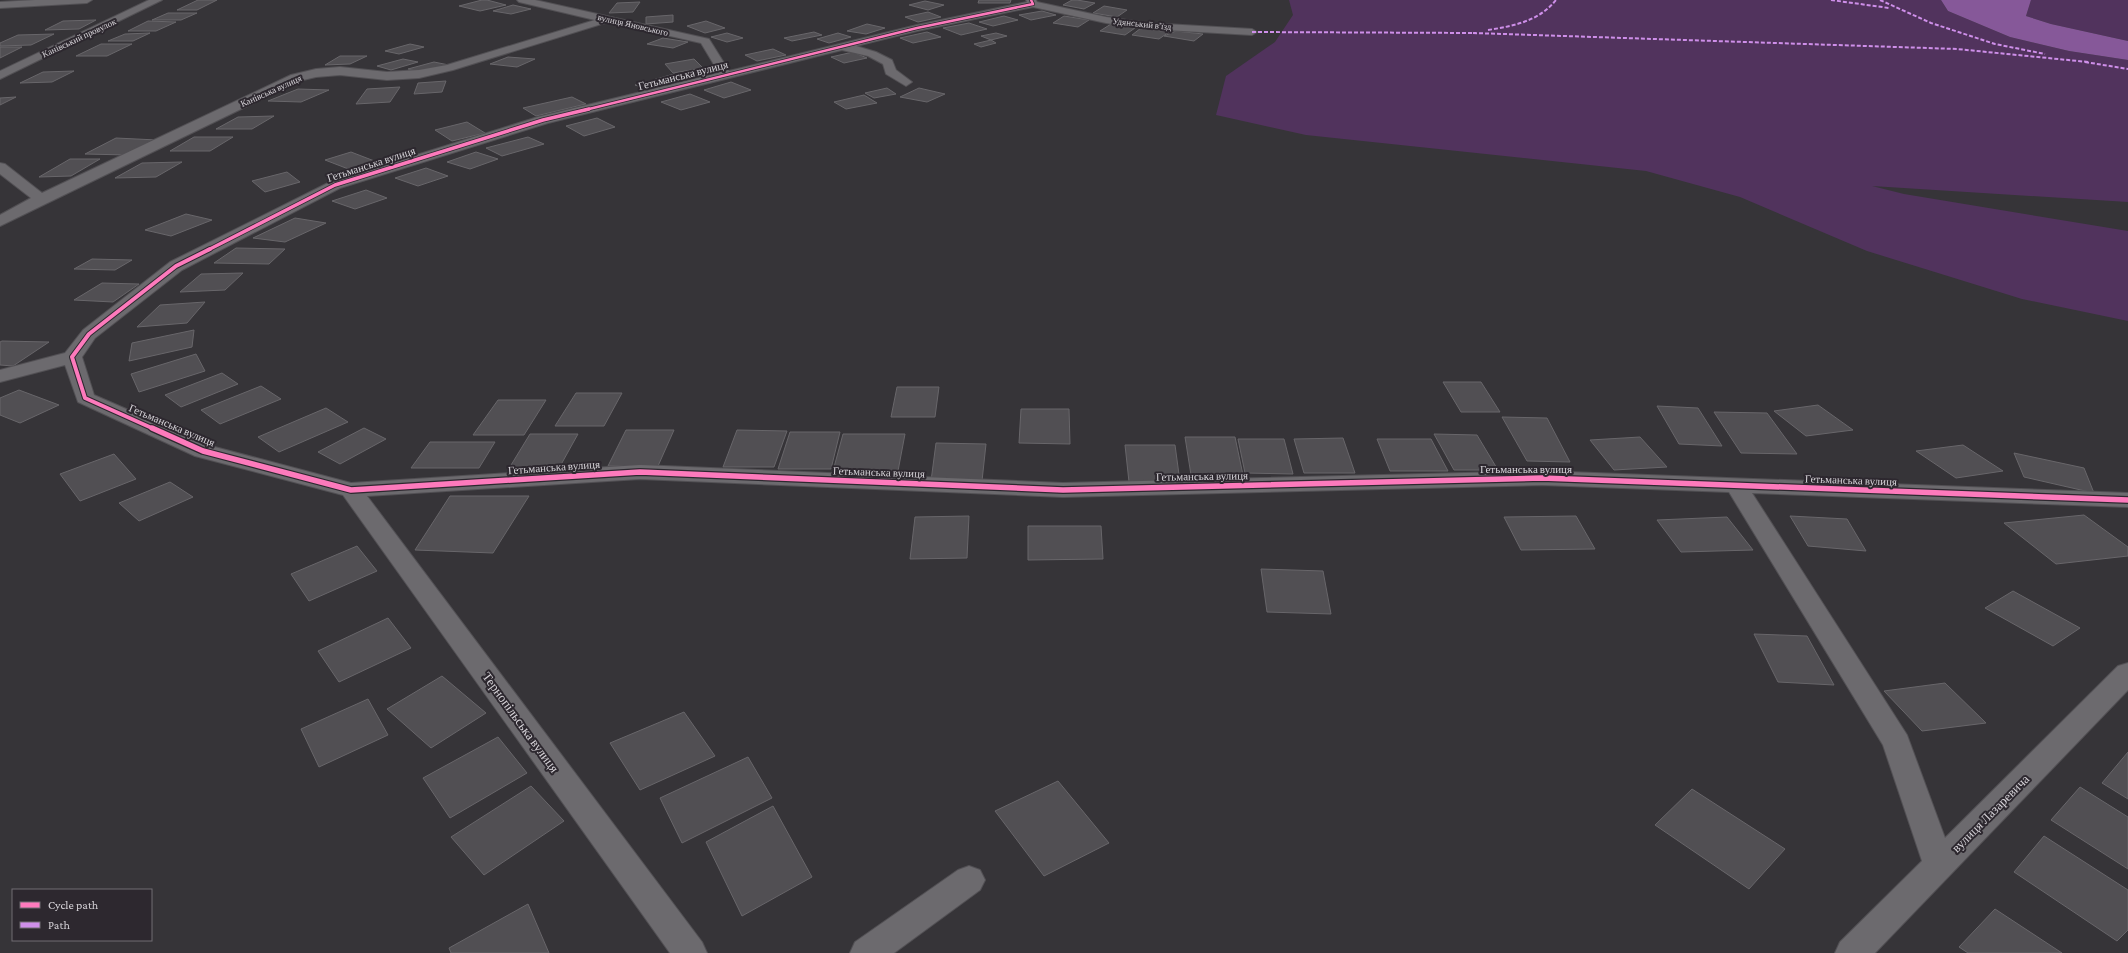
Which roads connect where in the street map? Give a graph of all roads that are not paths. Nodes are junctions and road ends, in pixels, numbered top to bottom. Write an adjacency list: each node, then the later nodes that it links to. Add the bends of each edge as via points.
1 (87, 0): 6 (street)
2 (157, 0): 11 (street, Канівський провулок)
3 (524, 0): 4 (street); 8 (street, вулиця Яновського)
4 (571, 1)
5 (1032, 2): 9 (street, Удянський в’їзд, via 1106,20 1148,26); 10 (street, Гетьманська вулиця)
6 (0, 5)
7 (596, 6): 8 (street)
8 (604, 18): 12 (street, вулиця Яновського, via 705,41); 15 (street, Канівська вулиця, via 449,68 419,74 387,76 340,71 295,78)
9 (1252, 32)
10 (842, 46): 12 (street, Гетьманська вулиця); 13 (street, via 872,54 888,62 890,72)
11 (0, 75)
12 (726, 75): 17 (street, Гетьманська вулиця, via 543,120 335,185 176,266 89,334)
13 (906, 82)
14 (0, 167): 15 (street)
15 (41, 199): 16 (street, Канівська вулиця)
16 (0, 221)
17 (72, 357): 18 (street); 20 (street, Гетьманська вулиця, via 85,398 203,451)
18 (0, 376)
19 (1736, 485): 20 (street, Гетьманська вулиця, via 1542,478 1063,490 640,472); 21 (street, Гетьманська вулиця); 23 (street, via 1897,743)
20 (351, 490): 25 (street, Тернопільська вулиця)
21 (2128, 500)
22 (2128, 673): 23 (street, вулиця Лазаревича)
23 (1939, 864): 27 (street, вулиця Лазаревича)
24 (969, 880): 26 (street)
25 (690, 953)
26 (867, 953)
27 (1852, 953)

